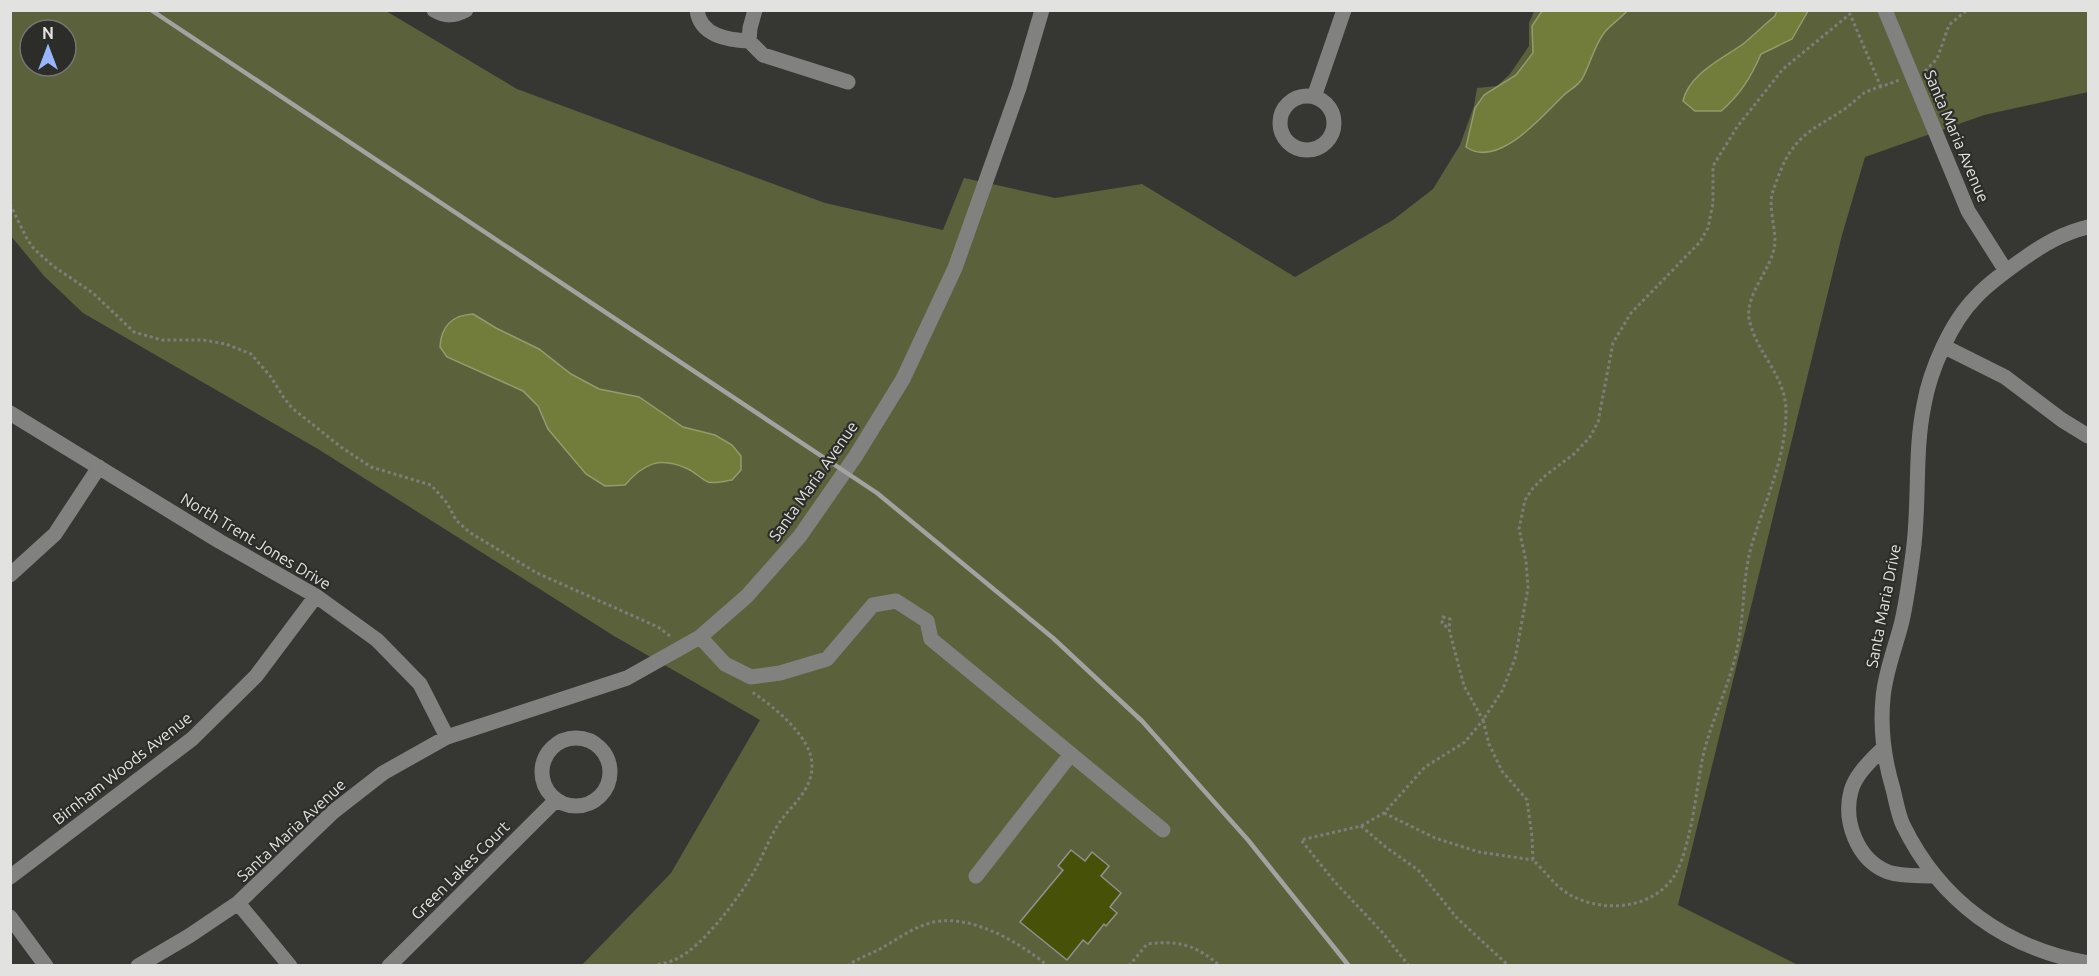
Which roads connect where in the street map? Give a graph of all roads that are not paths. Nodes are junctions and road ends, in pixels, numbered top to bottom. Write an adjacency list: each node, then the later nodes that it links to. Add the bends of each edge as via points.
1 (434, 10): 2 (street, via 446,16)
2 (466, 10)
3 (697, 10): 8 (street, via 706,30 727,40)
4 (755, 10): 8 (street)
5 (1041, 10): 19 (street, Santa Maria Avenue, via 1019,88 955,268 903,379 800,536 747,596)
6 (1344, 10): 10 (street)
7 (1885, 10): 12 (street, Santa Maria Avenue, via 1968,212)
8 (749, 41): 9 (street, via 764,55)
9 (848, 82)
10 (1314, 97)
11 (2088, 227): 12 (street, Santa Maria Drive, via 2048,241)
12 (2006, 271): 13 (street, Santa Maria Drive, via 1975,298 1956,323)
13 (1945, 347): 15 (street, via 2005,378); 21 (street, Santa Maria Drive, via 1924,405 1913,550 1902,620 1883,696)
14 (10, 413): 16 (street, North Trent Jones Drive)
15 (2088, 436)
16 (99, 467): 17 (street, via 55,534); 18 (street, North Trent Jones Drive)
17 (10, 575)
18 (316, 596): 20 (street, North Trent Jones Drive, via 377,640 420,684); 27 (street, Birnham Woods Avenue, via 256,676 192,739)
19 (700, 637): 20 (street, Santa Maria Avenue, via 627,678); 22 (street, via 725,664 751,677 780,673 826,659 873,605 896,601 927,621 931,639)
20 (447, 737): 28 (street, Santa Maria Avenue, via 383,773 333,812)
21 (1884, 747): 26 (street, Santa Maria Drive, via 1902,823); 26 (street, via 1860,772 1851,789 1849,805 1855,840 1863,852 1888,872)
22 (1071, 754): 24 (street); 25 (street)
23 (556, 800): 23 (street, via 576,807 587,805 605,791 610,770 602,750 593,743 582,739 560,742 544,759 543,782); 34 (street, Green Lakes Court)
24 (1163, 830)
25 (976, 876)
26 (1934, 876): 30 (street, Santa Maria Drive, via 1980,919 2006,935 2033,948)
27 (10, 877)
28 (238, 903): 32 (street, Santa Maria Avenue); 33 (street)
29 (10, 917): 31 (street)
30 (2088, 963)
31 (46, 966)
32 (138, 966)
33 (290, 966)
34 (389, 966)

